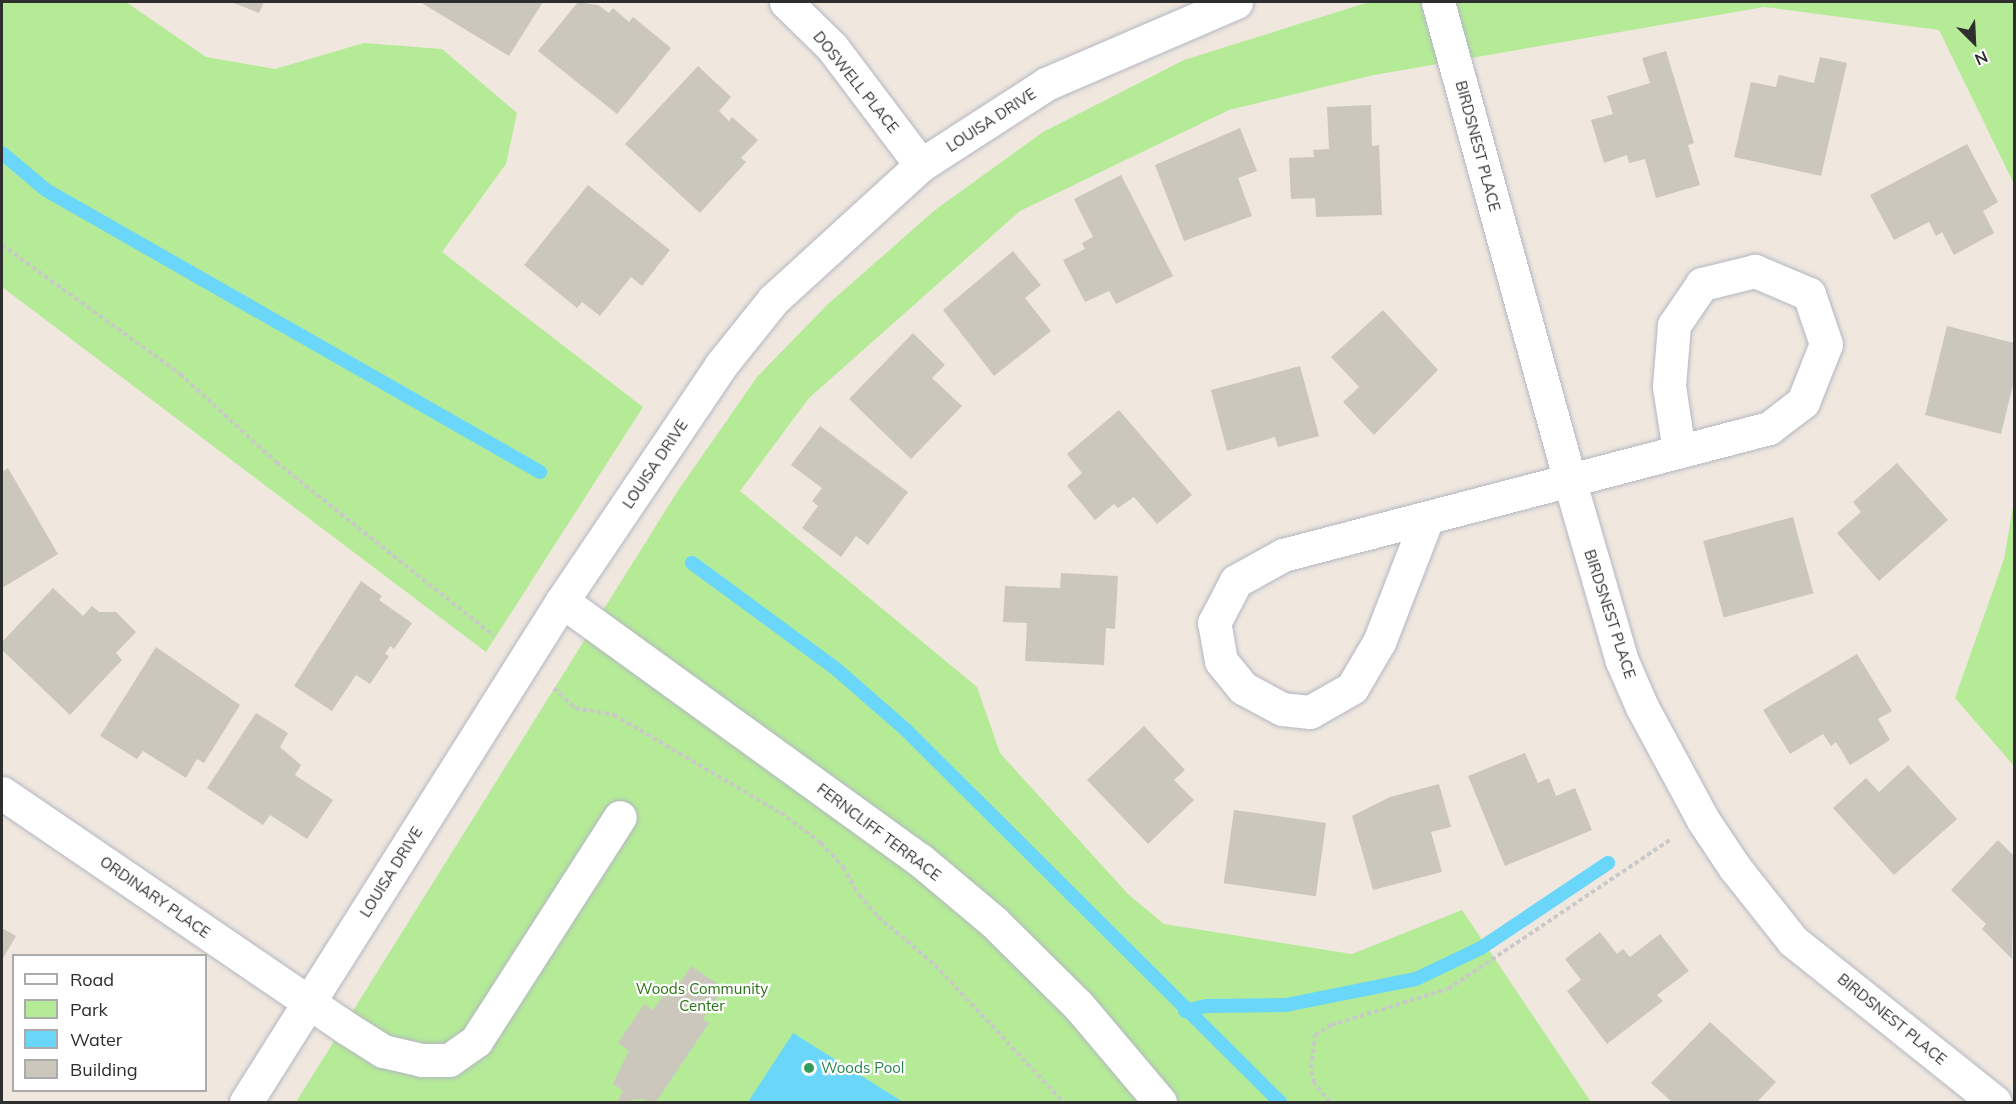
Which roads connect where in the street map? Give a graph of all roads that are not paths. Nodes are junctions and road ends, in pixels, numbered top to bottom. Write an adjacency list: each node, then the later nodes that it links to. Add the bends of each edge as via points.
1 (786, 2): 4 (street, DOSWELL PLACE, via 832,47)
2 (1236, 2): 4 (street, LOUISA DRIVE, via 1046,84)
3 (1438, 2): 6 (street, BIRDSNEST PLACE)
4 (921, 165): 8 (street, LOUISA DRIVE, via 773,300 721,365)
5 (1679, 451): 5 (street, via 1769,428 1803,402 1826,344 1809,294 1755,271 1702,284 1674,325 1669,386); 6 (street)
6 (1569, 479): 7 (street); 14 (street, BIRDSNEST PLACE, via 1622,661 1678,777 1735,868 1794,940)
7 (1426, 521): 7 (street, via 1379,642 1352,688 1310,712 1282,709 1243,688 1221,661 1214,623 1236,581 1282,555)
8 (562, 601): 11 (street, LOUISA DRIVE); 13 (street, FERNCLIFF TERRACE, via 928,866 994,922 1078,1005)
9 (2, 793): 11 (street, ORDINARY PLACE)
10 (620, 817): 11 (street, ORDINARY PLACE, via 476,1041 449,1060 423,1060 383,1051)
11 (308, 1002): 12 (street, LOUISA DRIVE)
12 (246, 1102)
13 (1160, 1102)
14 (1995, 1102)

